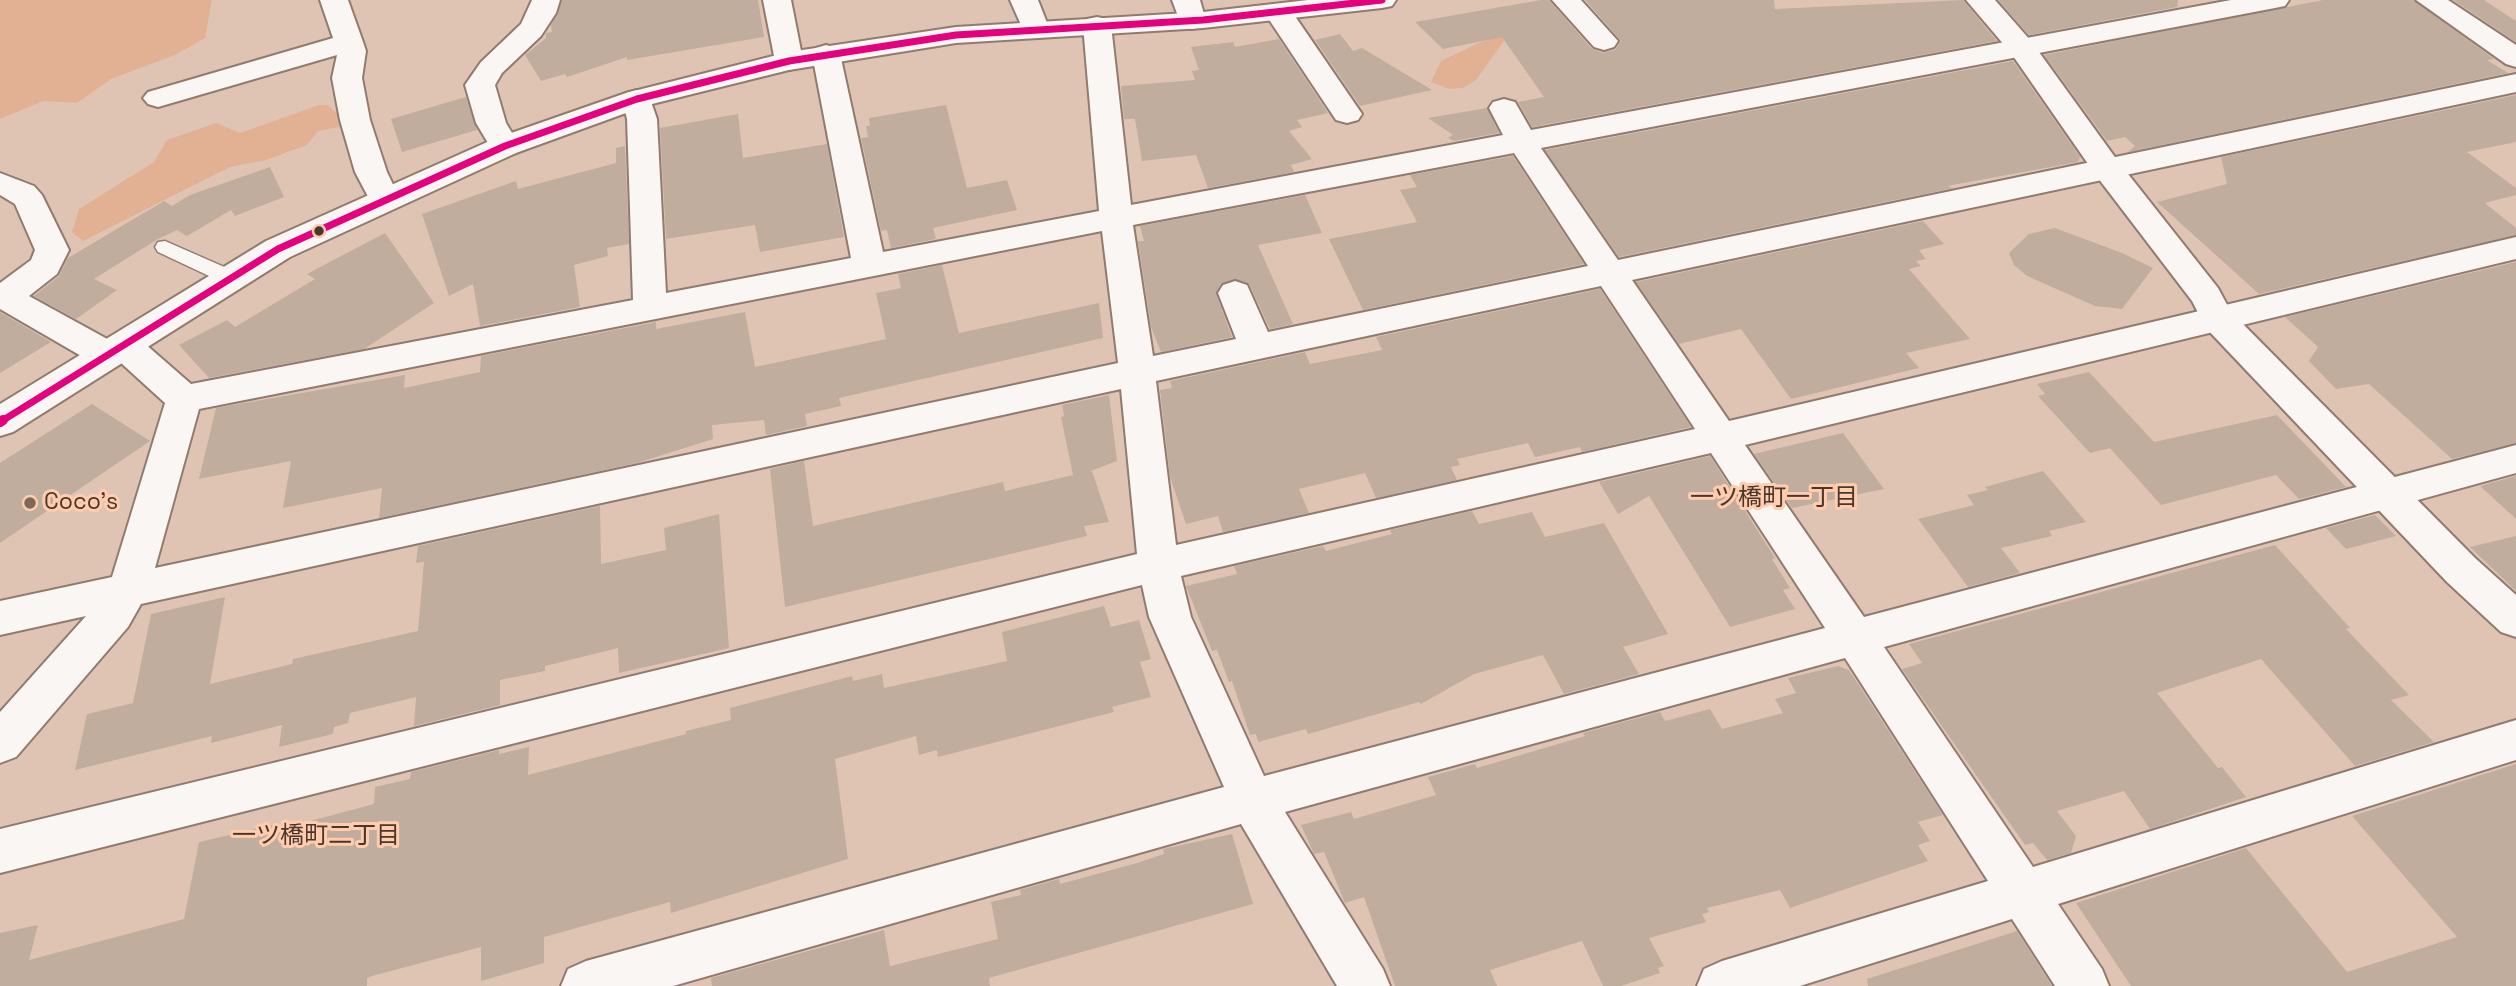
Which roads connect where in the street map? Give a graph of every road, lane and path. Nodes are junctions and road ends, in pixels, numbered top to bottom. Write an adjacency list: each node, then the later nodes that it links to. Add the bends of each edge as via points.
1 (334, 0): 16 (street)
2 (546, 0): 26 (street, via 530,30 480,85 491,123)
3 (777, 0): 20 (street)
4 (1024, 0): 14 (street)
5 (1382, 0): 12 (street)
6 (1566, 0): 15 (street)
7 (1980, 0): 17 (street)
8 (2275, 0): 10 (street)
9 (2430, 0): 19 (street)
10 (2194, 7): 17 (street)
11 (1189, 10): 12 (street); 13 (street)
12 (1278, 12): 24 (street)
13 (1097, 25): 14 (street); 30 (street)
14 (1035, 28): 18 (street)
15 (1604, 41)
16 (349, 42): 22 (street); 29 (street, via 347,78 355,120)
17 (2021, 47): 25 (street); 27 (street)
18 (826, 54): 20 (street); 34 (street)
19 (2516, 58)
20 (789, 61): 23 (street)
21 (2516, 83): 27 (street)
22 (158, 98)
23 (637, 99): 26 (street); 39 (street, via 642,119)
24 (1347, 114)
25 (1512, 125): 30 (street); 35 (street)
26 (505, 146): 29 (street)
27 (2106, 167): 35 (street); 40 (street, via 2184,266)
28 (8, 194): 33 (street)
29 (384, 199): 37 (street, via 278,249)
30 (1116, 218): 34 (street); 43 (street)
31 (165, 247): 37 (lane)
32 (2516, 248): 40 (street)
33 (52, 250): 36 (street); 42 (street, via 45,266 5,297)
34 (869, 266): 39 (street)
35 (1609, 272): 41 (street); 46 (street)
36 (0, 276)
37 (231, 278): 42 (street)
38 (1235, 293): 41 (street)
39 (650, 308): 44 (street)
40 (2218, 319): 46 (street); 48 (street)
41 (1257, 347): 43 (street)
42 (116, 350): 44 (street); 45 (street)
43 (1137, 372): 49 (street); 50 (street)
44 (184, 399): 50 (street)
45 (0, 422)
46 (1720, 437): 49 (street); 53 (street)
47 (2516, 460): 48 (street)
48 (2388, 494): 52 (street); 53 (street)
49 (1158, 565): 56 (street, via 1170,617); 57 (street)
50 (129, 589): 51 (street); 55 (street, via 113,615)
51 (0, 618)
52 (2516, 620)
53 (1855, 638): 56 (street); 58 (street)
54 (2516, 740): 58 (street)
55 (0, 743)
56 (1252, 800): 59 (street); 60 (street)
57 (0, 851)
58 (2021, 891): 61 (street); 62 (street)
59 (586, 986)
60 (1365, 986)
61 (1722, 986)
62 (2084, 986)

